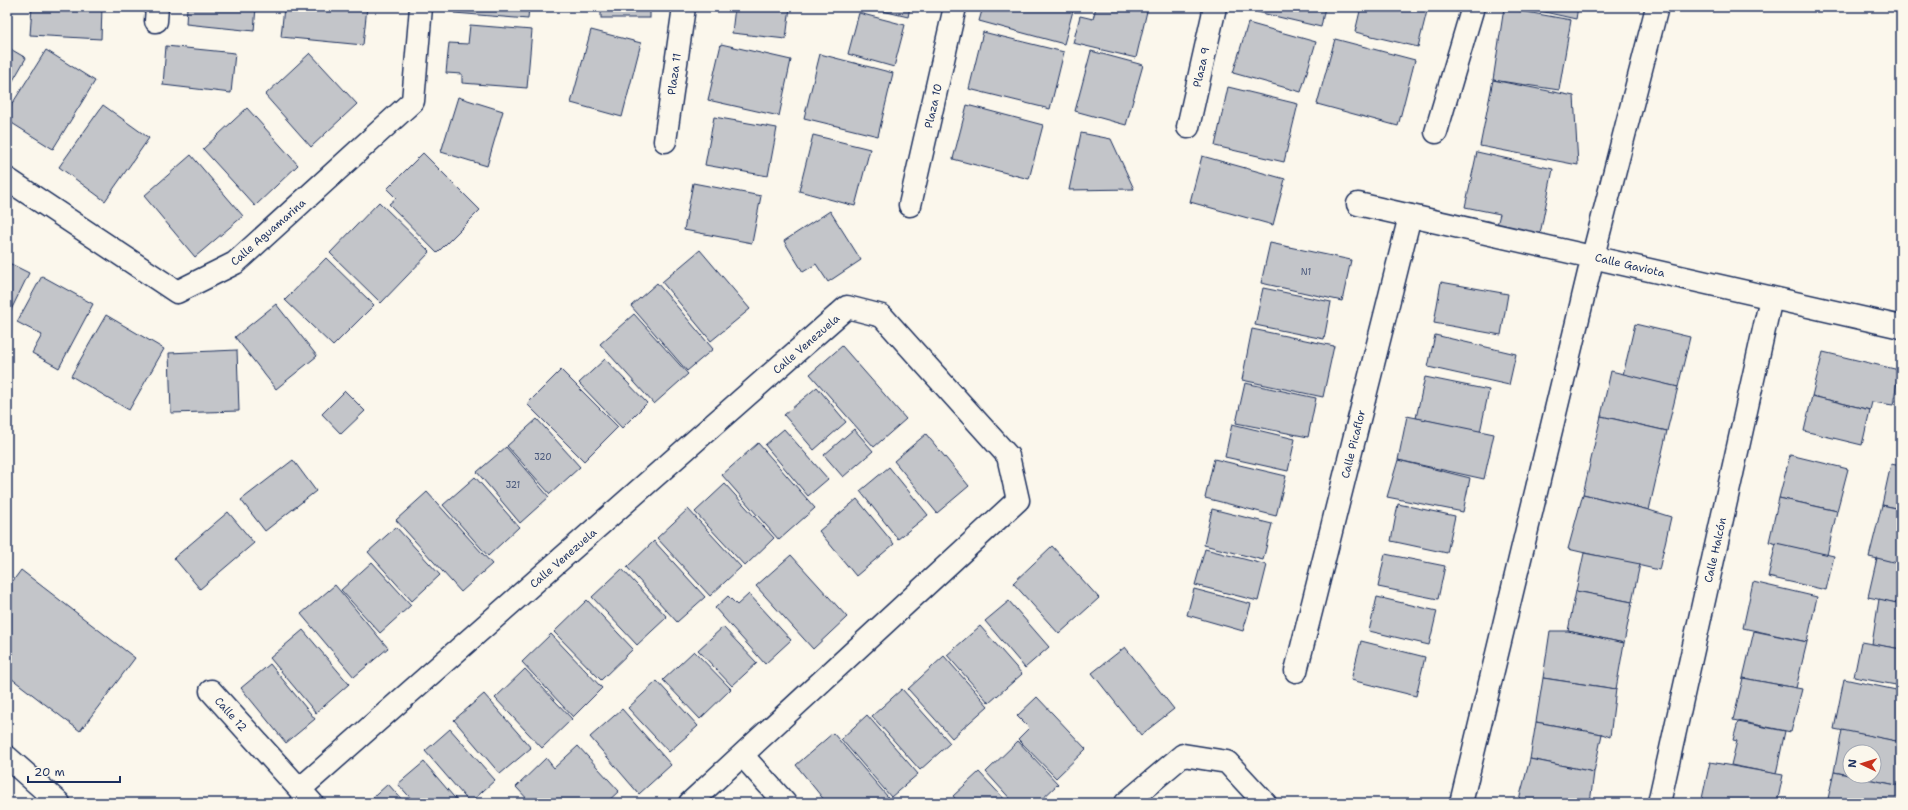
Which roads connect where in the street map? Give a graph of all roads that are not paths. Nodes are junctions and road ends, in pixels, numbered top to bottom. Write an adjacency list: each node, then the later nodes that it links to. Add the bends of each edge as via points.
1 (421, 7): 10 (street, Calle Aguamarina, via 413,101 235,263 177,292)
2 (684, 7): 9 (street, Plaza 11)
3 (955, 7): 12 (street, Plaza 10)
4 (1215, 7): 7 (street, Plaza 9)
5 (1473, 7): 8 (street)
6 (1657, 7): 14 (street)
7 (1188, 127)
8 (1436, 132)
9 (665, 141)
10 (7, 179)
11 (1358, 204): 13 (street, Calle Gaviota)
12 (910, 205)
13 (1410, 216): 14 (street, Calle Gaviota); 17 (street, Calle Picaflor)
14 (1593, 256): 15 (street, Calle Gaviota); 27 (street)
15 (1771, 298): 16 (street, Calle Gaviota); 28 (street, Calle Halcón)
16 (1901, 327)
17 (1296, 671)
18 (211, 691): 21 (street, Calle 12)
19 (743, 756): 21 (street, Calle Venezuela, via 1018,500 1008,456 882,316 847,308); 23 (street, Calle Venezuela); 24 (street)
20 (7, 757): 22 (street)
21 (306, 796)
22 (59, 803)
23 (690, 803)
24 (785, 803)
25 (1126, 803): 26 (street, via 1182,755 1227,762)
26 (1265, 803)
27 (1461, 803)
28 (1658, 803)

